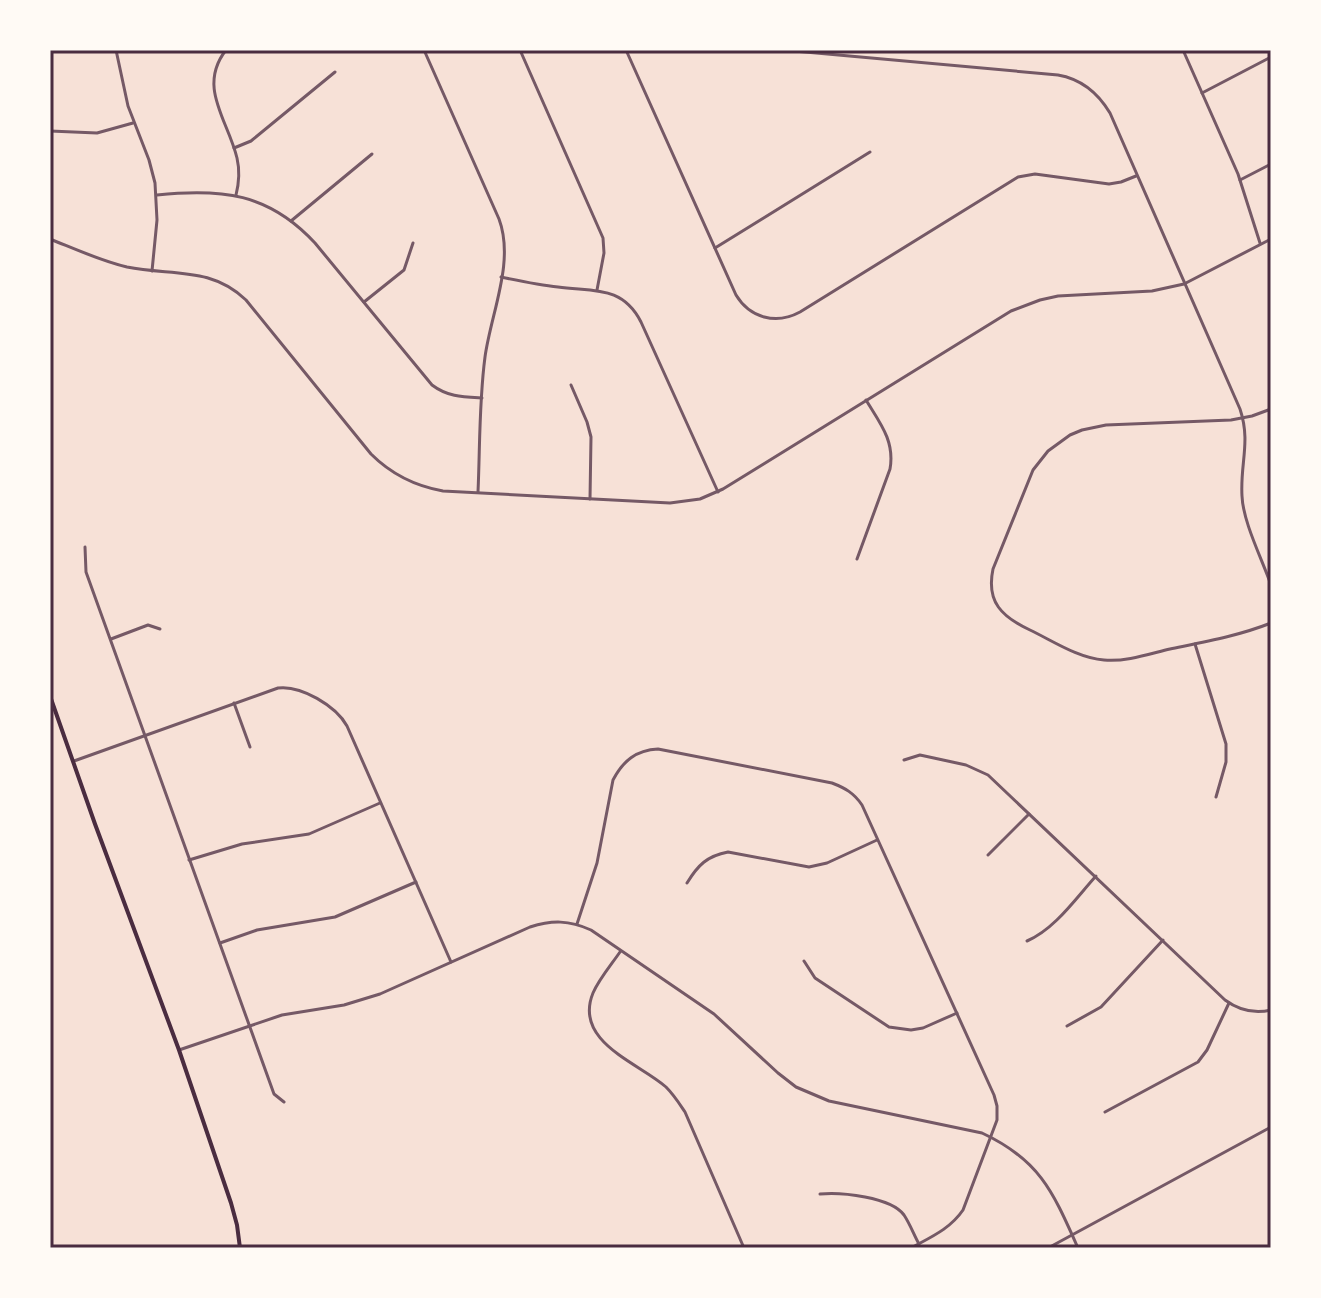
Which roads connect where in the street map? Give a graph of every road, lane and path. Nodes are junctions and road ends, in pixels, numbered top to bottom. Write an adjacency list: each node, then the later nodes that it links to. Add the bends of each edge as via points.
1 (116, 50): 11 (street)
2 (226, 50): 13 (street, via 215,70 214,92)
3 (424, 50): 28 (street, via 501,224)
4 (520, 50): 30 (street, via 603,238)
5 (626, 50): 26 (street)
6 (783, 50): 17 (street, via 1070,78 1091,89 1105,105)
7 (1183, 50): 10 (street)
8 (1271, 57): 10 (street)
9 (335, 72): 13 (street, via 251,141)
10 (1202, 93): 18 (street)
11 (133, 123): 12 (street, via 97,133); 19 (street)
12 (50, 131)
13 (234, 148): 20 (street, via 239,171)
14 (870, 152): 26 (street)
15 (372, 154): 21 (street)
16 (1271, 164): 18 (street)
17 (1137, 175): 26 (street, via 1109,184 1035,174 1018,177 793,316 776,319 745,307); 29 (street)
18 (1240, 180): 25 (street)
19 (157, 195): 20 (street); 27 (street)
20 (236, 195): 21 (street)
21 (291, 221): 31 (street)
22 (50, 239): 27 (street, via 107,262)
23 (1271, 239): 25 (street)
24 (413, 243): 31 (street, via 404,270)
25 (1260, 244): 29 (street)
26 (715, 248)
27 (152, 271): 37 (street, via 205,276 235,290 371,454 392,472 428,488)
28 (501, 277): 30 (street); 33 (street)
29 (1184, 284): 34 (street, via 1058,296 1025,305); 36 (street)
30 (597, 290): 38 (street, via 619,297 640,319)
31 (364, 302): 33 (street, via 437,389)
32 (571, 385): 39 (street, via 592,440)
33 (482, 398): 37 (street)
34 (866, 400): 38 (street); 41 (street, via 887,435 892,456)
35 (1271, 409): 36 (street)
36 (1243, 418): 42 (street, via 1242,500); 46 (street, via 1096,426 1070,435 1044,455 1031,475 993,569 996,604 1012,621 1091,658 1119,660)
37 (478, 492): 39 (street)
38 (718, 492): 39 (street, via 670,503)
39 (590, 499)
40 (85, 547): 45 (street, via 86,572)
41 (857, 559)
42 (1271, 585)
43 (1271, 623): 46 (street)
44 (160, 629): 45 (street, via 148,625)
45 (111, 639): 49 (street)
46 (1195, 644): 53 (street, via 1225,740 1226,762)
47 (50, 696): 52 (main road)
48 (234, 703): 49 (street); 50 (street); 54 (street, via 283,687 333,708 343,719)
49 (145, 735): 52 (street); 58 (street)
50 (250, 747)
51 (904, 760): 55 (street, via 920,755 975,768)
52 (74, 761): 74 (main road)
53 (1216, 797)
54 (380, 802): 58 (street, via 309,834 242,844); 60 (street)
55 (1029, 814): 57 (street); 59 (street)
56 (877, 840): 61 (street, via 818,866 716,854 698,865); 62 (street, via 862,805 845,788 648,749 628,758 613,780 597,863); 71 (street)
57 (988, 855)
58 (189, 860): 65 (street)
59 (1096, 876): 63 (street); 64 (street, via 1052,923)
60 (416, 882): 65 (street, via 335,917 257,930); 68 (street)
61 (687, 883)
62 (577, 924): 66 (street); 68 (street, via 548,921)
63 (1163, 940): 69 (street); 73 (street, via 1101,1007)
64 (1027, 941)
65 (220, 943): 72 (street)
66 (621, 951): 78 (street, via 714,1014 796,1087 829,1101); 83 (street, via 591,997 590,1020 604,1044 675,1097)
67 (804, 961): 71 (street, via 815,978 889,1027 923,1028)
68 (451, 962): 72 (street, via 360,1001)
69 (1229, 1003): 70 (street, via 1252,1012); 76 (street, via 1198,1062)
70 (1271, 1010)
71 (957, 1013): 78 (street, via 997,1106)
72 (250, 1026): 74 (street); 75 (street, via 274,1094)
73 (1067, 1026)
74 (179, 1050): 82 (main road, via 231,1203)
75 (284, 1102)
76 (1105, 1112)
77 (1271, 1127): 80 (street)
78 (990, 1137): 80 (street, via 1020,1154 1040,1174); 81 (street, via 956,1221)
79 (820, 1194): 81 (street, via 891,1204 905,1216)
80 (1072, 1235): 85 (street); 86 (street)
81 (919, 1244): 84 (street)
82 (240, 1248)
83 (744, 1248)
84 (911, 1248)
85 (1048, 1248)
86 (1078, 1248)

